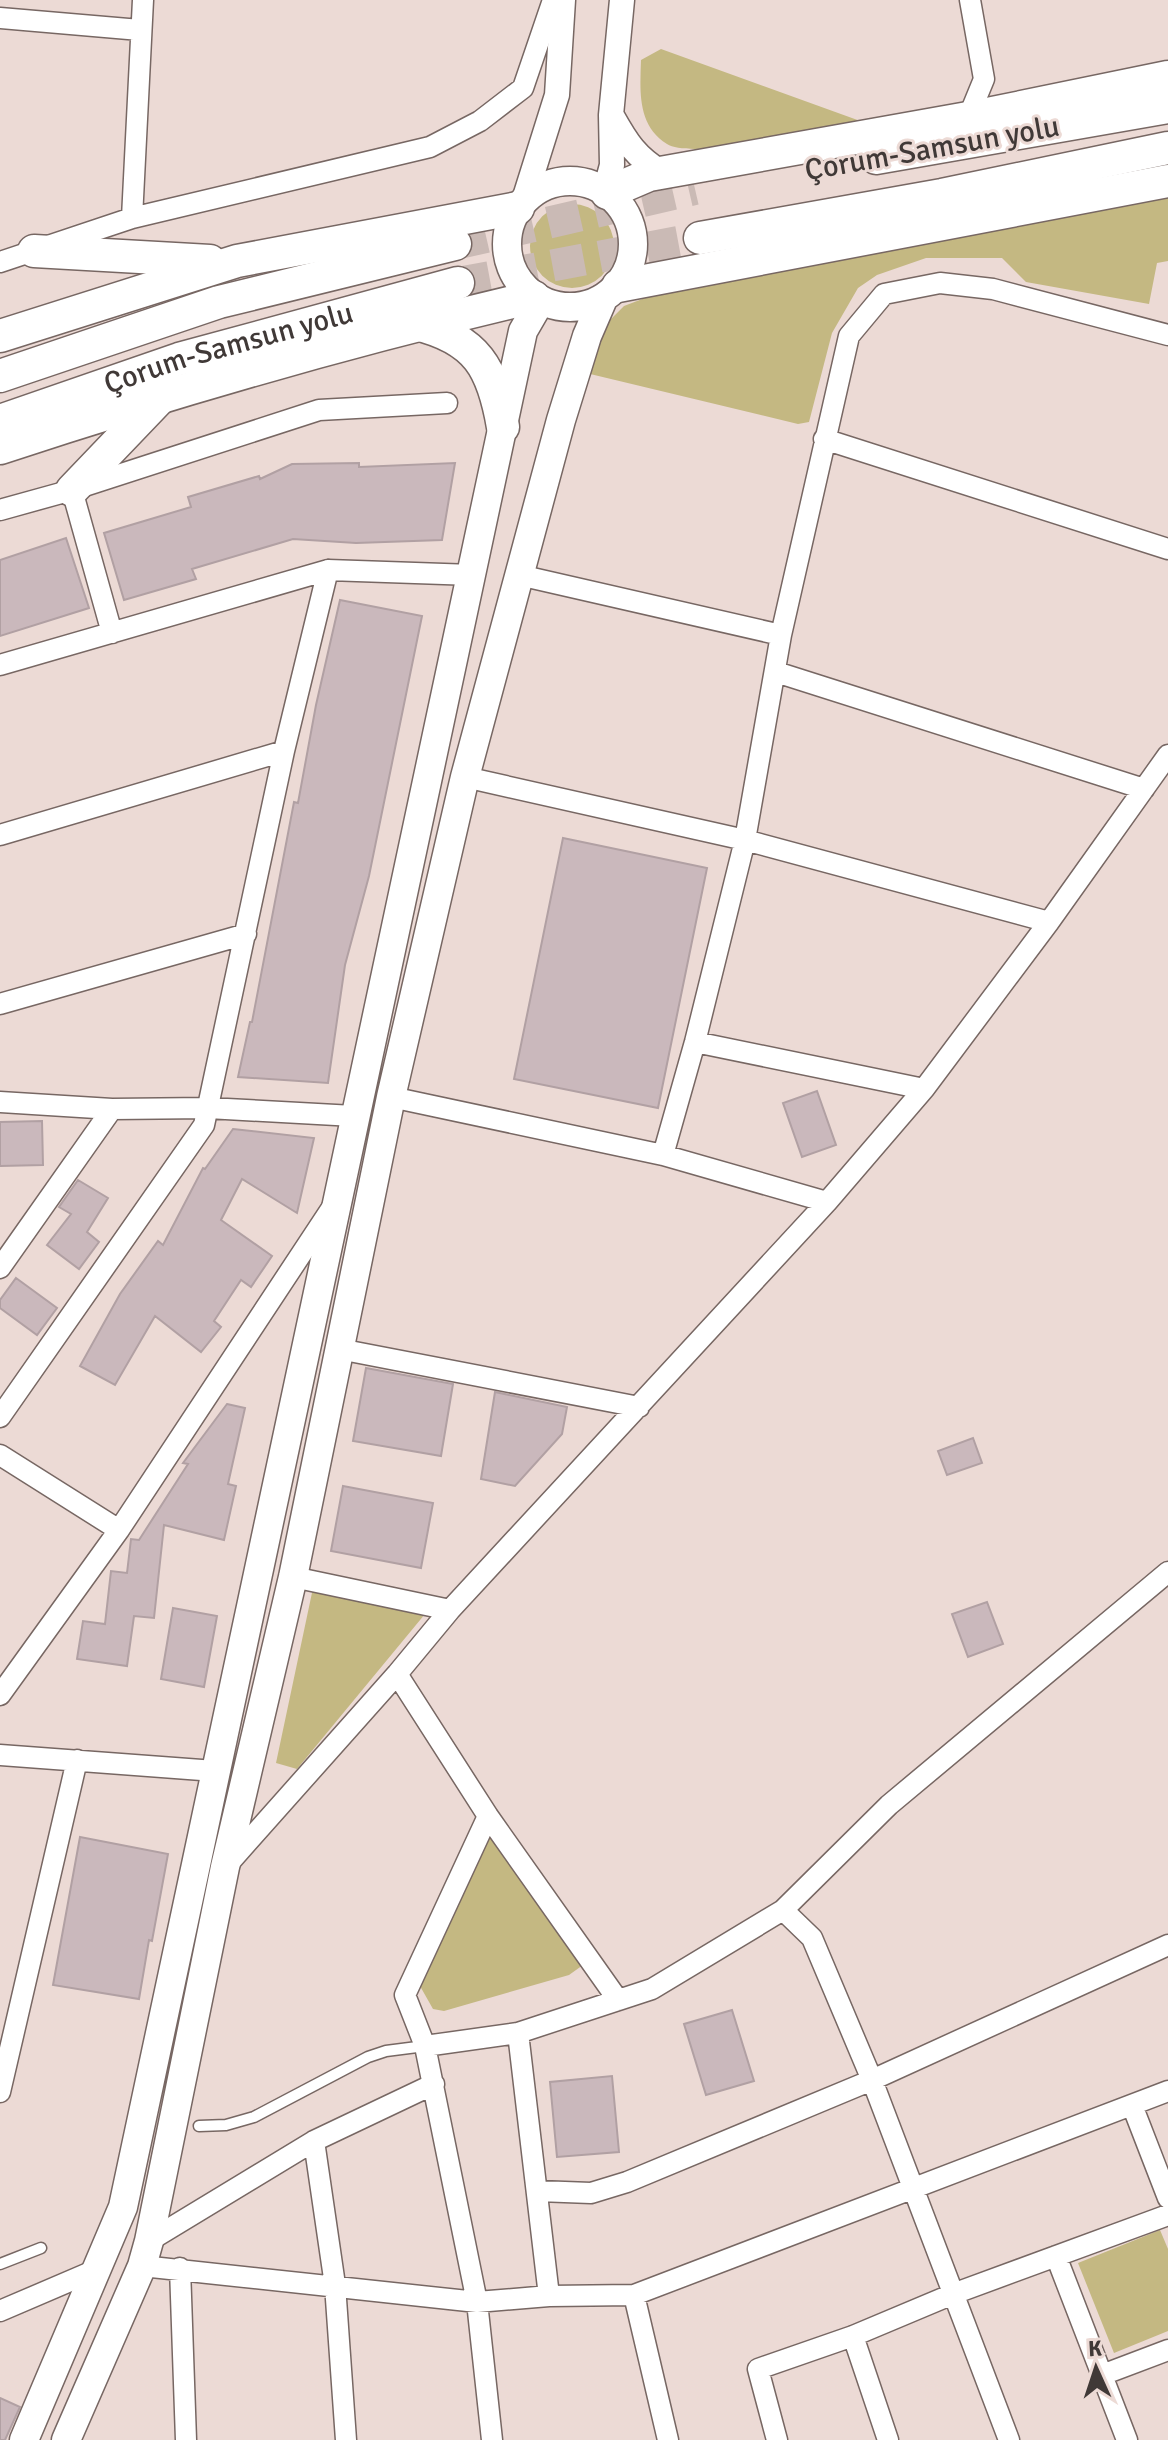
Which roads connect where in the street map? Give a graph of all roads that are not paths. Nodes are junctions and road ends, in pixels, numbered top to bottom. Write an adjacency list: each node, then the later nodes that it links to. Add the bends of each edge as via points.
1 (143, 0): 7 (street)
2 (553, 0): 18 (street, via 523,88 480,121 430,147)
3 (563, 0): 17 (street, via 557,95)
4 (622, 0): 10 (street)
5 (970, 0): 11 (street, via 984,79)
6 (0, 18): 7 (street)
7 (140, 30): 18 (street)
8 (1168, 77): 11 (highway)
9 (1168, 107): 15 (highway, Çorum-Samsun yolu)
10 (611, 115): 13 (street, via 632,149); 16 (street, via 612,165)
11 (968, 118): 13 (highway)
12 (1168, 148): 19 (highway, Çorum-Samsun yolu)
13 (662, 173): 16 (highway)
14 (1168, 181): 25 (highway)
15 (695, 189)
16 (606, 192): 17 (main road, via 563,182 538,190); 25 (main road, via 631,225 634,247 629,268)
17 (521, 204): 22 (highway); 26 (main road, via 510,223 507,256 522,286)
18 (132, 218): 21 (street)
19 (700, 238)
20 (455, 244): 30 (highway, Çorum-Samsun yolu, via 219,302)
21 (34, 251): 22 (highway); 23 (street)
22 (237, 261): 29 (highway)
23 (0, 262)
24 (458, 283): 33 (highway, Çorum-Samsun yolu, via 179,359)
25 (610, 292): 26 (main road, via 586,306 568,308); 42 (main road, via 587,336)
26 (537, 298): 27 (highway); 34 (main road, via 523,331)
27 (416, 324): 31 (highway); 34 (highway, via 472,348 497,391)
28 (1168, 335): 35 (street, via 993,289 940,283 884,294 849,336)
29 (0, 336)
30 (0, 376)
31 (163, 395): 36 (highway); 37 (highway)
32 (447, 403): 37 (street, via 319,410)
33 (0, 421)
34 (503, 427): 41 (main road)
35 (824, 439): 39 (street); 44 (street)
36 (0, 448)
37 (72, 490): 38 (street); 43 (street)
38 (0, 510)
39 (1168, 549)
40 (328, 570): 41 (street); 43 (street); 47 (street)
41 (473, 575): 59 (main road)
42 (519, 575): 44 (street); 49 (main road)
43 (112, 633): 45 (street)
44 (781, 635): 46 (street)
45 (0, 665)
46 (776, 672): 50 (street); 52 (street)
47 (284, 751): 51 (street); 54 (street)
48 (1168, 755): 50 (street)
49 (465, 777): 52 (street); 62 (main road)
50 (1144, 789): 53 (street)
51 (0, 835)
52 (745, 840): 53 (street); 56 (street)
53 (1049, 922): 57 (street)
54 (246, 934): 55 (street); 60 (street)
55 (0, 1004)
56 (695, 1042): 57 (street); 63 (street)
57 (924, 1089): 65 (street)
58 (0, 1102): 61 (street)
59 (357, 1104): 60 (street); 62 (main road); 64 (main road)
60 (208, 1108): 61 (street); 69 (street, via 204,1125)
61 (112, 1109): 66 (street)
62 (388, 1110): 63 (street); 67 (main road)
63 (663, 1155): 65 (street)
64 (338, 1198): 71 (street); 79 (main road)
65 (827, 1202): 68 (street)
66 (3, 1260)
67 (339, 1349): 68 (street); 73 (main road)
68 (639, 1407): 74 (street)
69 (0, 1417)
70 (0, 1455): 71 (street)
71 (119, 1530): 76 (street)
72 (1168, 1572): 82 (street, via 889,1805)
73 (293, 1577): 74 (street); 81 (main road)
74 (450, 1610): 75 (street)
75 (397, 1674): 80 (street); 81 (street)
76 (0, 1695)
77 (0, 1755): 78 (street)
78 (77, 1760): 79 (street); 90 (street)
79 (215, 1771): 103 (main road, via 123,2207)
80 (488, 1816): 84 (street); 86 (street, via 405,1995)
81 (225, 1867): 99 (main road)
82 (783, 1910): 84 (street, via 652,1989); 87 (street, via 812,1938)
83 (1168, 1945): 87 (street)
84 (618, 2000): 85 (street)
85 (518, 2033): 86 (street); 95 (street)
86 (425, 2046): 88 (street); 92 (lane, via 368,2057 254,2117)
87 (872, 2080): 94 (street); 95 (street, via 627,2182 591,2193)
88 (434, 2084): 93 (street); 108 (street)
89 (1168, 2091): 91 (street)
90 (0, 2092)
91 (1132, 2105): 94 (street); 96 (street)
92 (199, 2126)
93 (314, 2141): 99 (street); 104 (street)
94 (913, 2187): 105 (street); 106 (street)
95 (538, 2191): 107 (street)
96 (1168, 2198)
97 (1168, 2215): 100 (street)
98 (41, 2248): 101 (lane)
99 (145, 2253): 102 (street); 114 (main road)
100 (1056, 2256): 105 (street); 112 (street)
101 (0, 2264)
102 (180, 2268): 104 (street); 115 (street)
103 (98, 2269): 109 (street); 113 (main road)
104 (335, 2285): 108 (street); 116 (street)
105 (953, 2294): 110 (street); 121 (street)
106 (634, 2295): 107 (street); 118 (street)
107 (549, 2296): 108 (street)
108 (477, 2302): 117 (street)
109 (0, 2311)
110 (853, 2336): 119 (street, via 758,2369); 120 (street)
111 (1168, 2350): 112 (street)
112 (1102, 2375): 122 (street)
113 (24, 2440)
114 (66, 2440)
115 (186, 2440)
116 (346, 2440)
117 (492, 2440)
118 (668, 2440)
119 (777, 2440)
120 (888, 2440)
121 (1009, 2440)
122 (1127, 2440)

